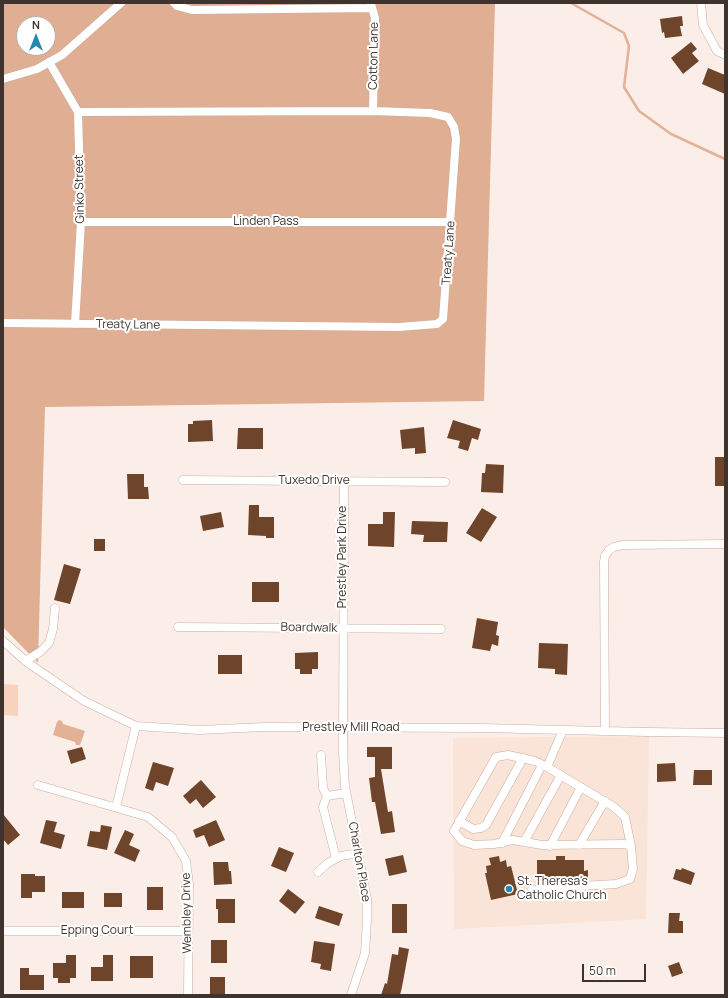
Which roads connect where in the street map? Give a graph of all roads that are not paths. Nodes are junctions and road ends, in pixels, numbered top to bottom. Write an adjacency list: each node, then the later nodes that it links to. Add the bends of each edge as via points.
1 (121, 3): 6 (street, via 62,55)
2 (174, 3): 4 (street, via 176,6 192,10)
3 (701, 3): 5 (street, via 703,25 717,51)
4 (372, 5): 8 (street, Cotton Lane, via 375,18)
5 (725, 55)
6 (49, 62): 7 (street, via 37,69); 9 (street, Ginko Street)
7 (3, 79)
8 (373, 110): 9 (street, Treaty Lane); 11 (street, Treaty Lane, via 430,113 448,117 454,127 456,139)
9 (78, 112): 10 (street, Ginko Street)
10 (81, 222): 11 (street, Linden Pass); 13 (street, Ginko Street)
11 (451, 222): 13 (street, Treaty Lane, via 443,320 437,324 399,327)
12 (3, 323): 13 (street, Treaty Lane)
13 (75, 324)
14 (183, 480): 15 (street, Tuxedo Drive)
15 (344, 481): 16 (street, Tuxedo Drive); 20 (street, Prestley Park Drive)
16 (445, 482)
17 (725, 544): 27 (street, via 623,545 609,550 604,562)
18 (55, 608): 23 (street, via 49,643)
19 (178, 627): 20 (street, Boardwalk)
20 (343, 629): 21 (street, Boardwalk); 25 (street, Prestley Park Drive)
21 (440, 629)
22 (3, 641): 23 (street, Prestley Mill Road)
23 (26, 661): 24 (street, Prestley Mill Road, via 84,701)
24 (136, 726): 25 (street, Prestley Mill Road, via 200,730 265,727); 38 (street)
25 (342, 728): 26 (street, Prestley Mill Road); 35 (street, Charlton Place)
26 (563, 730): 27 (street, Prestley Mill Road); 31 (street)
27 (605, 731): 28 (street, Prestley Mill Road)
28 (725, 733)
29 (321, 755): 36 (street, via 323,788)
30 (523, 758): 31 (street); 39 (street, via 508,755 496,757); 39 (street, via 486,825 473,829)
31 (545, 766): 32 (street); 40 (street)
32 (561, 775): 34 (street); 41 (street)
33 (38, 785): 38 (street, Wembley Drive)
34 (581, 787): 37 (street); 43 (street)
35 (346, 793): 36 (street); 45 (street, Charlton Place)
36 (327, 796): 46 (street, via 323,807)
37 (605, 801): 42 (street); 44 (street, via 625,817)
38 (116, 807): 50 (street, Wembley Drive, via 148,817 172,837 186,861 189,884)
39 (459, 821): 40 (street, via 454,831 462,841 474,845)
40 (502, 842): 41 (street)
41 (524, 842): 43 (street)
42 (579, 845): 43 (street); 44 (street)
43 (550, 846)
44 (631, 846): 48 (street, via 633,869 630,879 616,884)
45 (358, 853): 46 (street); 52 (street, Charlton Place, via 367,899 367,920 365,953)
46 (336, 858): 47 (street)
47 (318, 872)
48 (532, 890)
49 (6, 931): 50 (street, Epping Court)
50 (188, 931): 51 (street, Wembley Drive)
51 (188, 995)
52 (350, 995)

